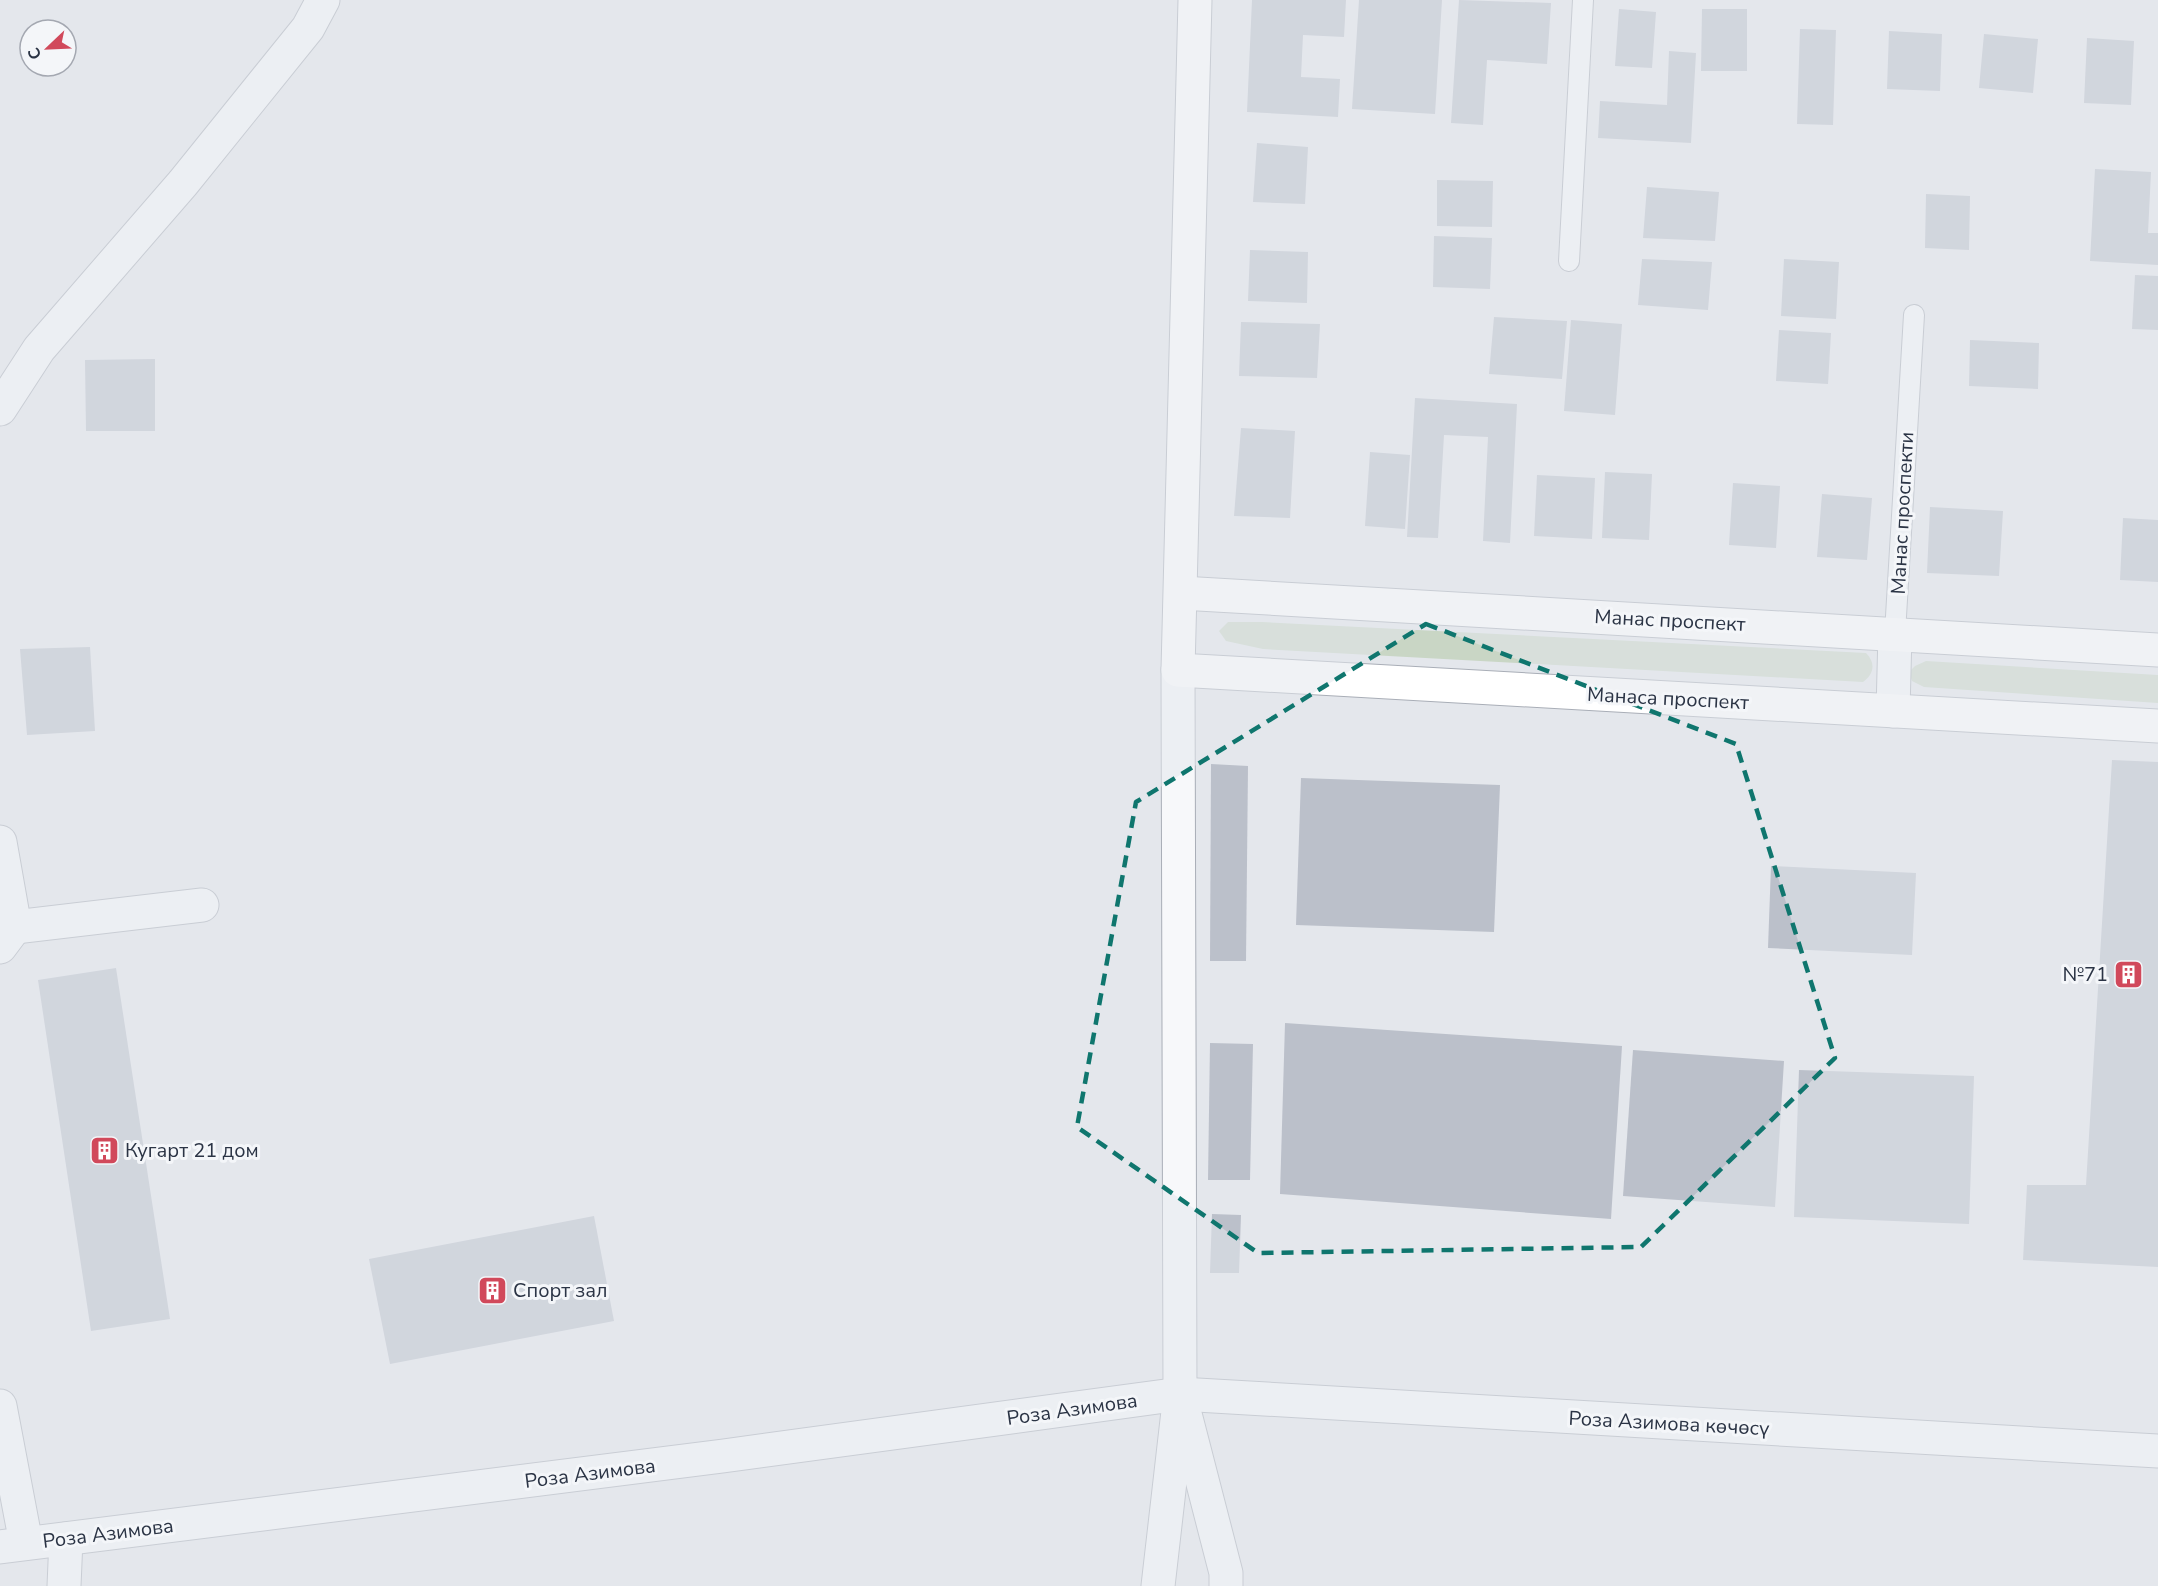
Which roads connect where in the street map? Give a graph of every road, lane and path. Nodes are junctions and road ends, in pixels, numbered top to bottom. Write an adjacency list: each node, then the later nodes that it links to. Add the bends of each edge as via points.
1 (323, 0): 6 (street, via 308,28 183,183 39,349)
2 (1195, 0): 7 (main road)
3 (1583, 0): 4 (lane)
4 (1569, 261)
5 (1914, 315): 8 (lane, Манас проспекти)
6 (0, 409)
7 (1181, 593): 8 (main road, Манас проспект); 10 (main road)
8 (1895, 633): 9 (main road, Манас проспект); 11 (street, Манас проспекти)
9 (2158, 650)
10 (1178, 670): 11 (main road, Манаса проспект); 16 (street)
11 (1893, 711): 12 (main road, Манаса проспект)
12 (2158, 726)
13 (0, 842): 15 (street)
14 (202, 905): 15 (street)
15 (7, 937)
16 (1180, 1394): 18 (street, Роза Азимова көчөсү); 19 (street, Роза Азимова); 22 (street); 23 (street, via 1226,1573)
17 (0, 1406): 20 (street)
18 (2158, 1451)
19 (66, 1539): 20 (street, Роза Азимова); 21 (street)
20 (13, 1545)
21 (64, 1586)
22 (1158, 1586)
23 (1226, 1586)

